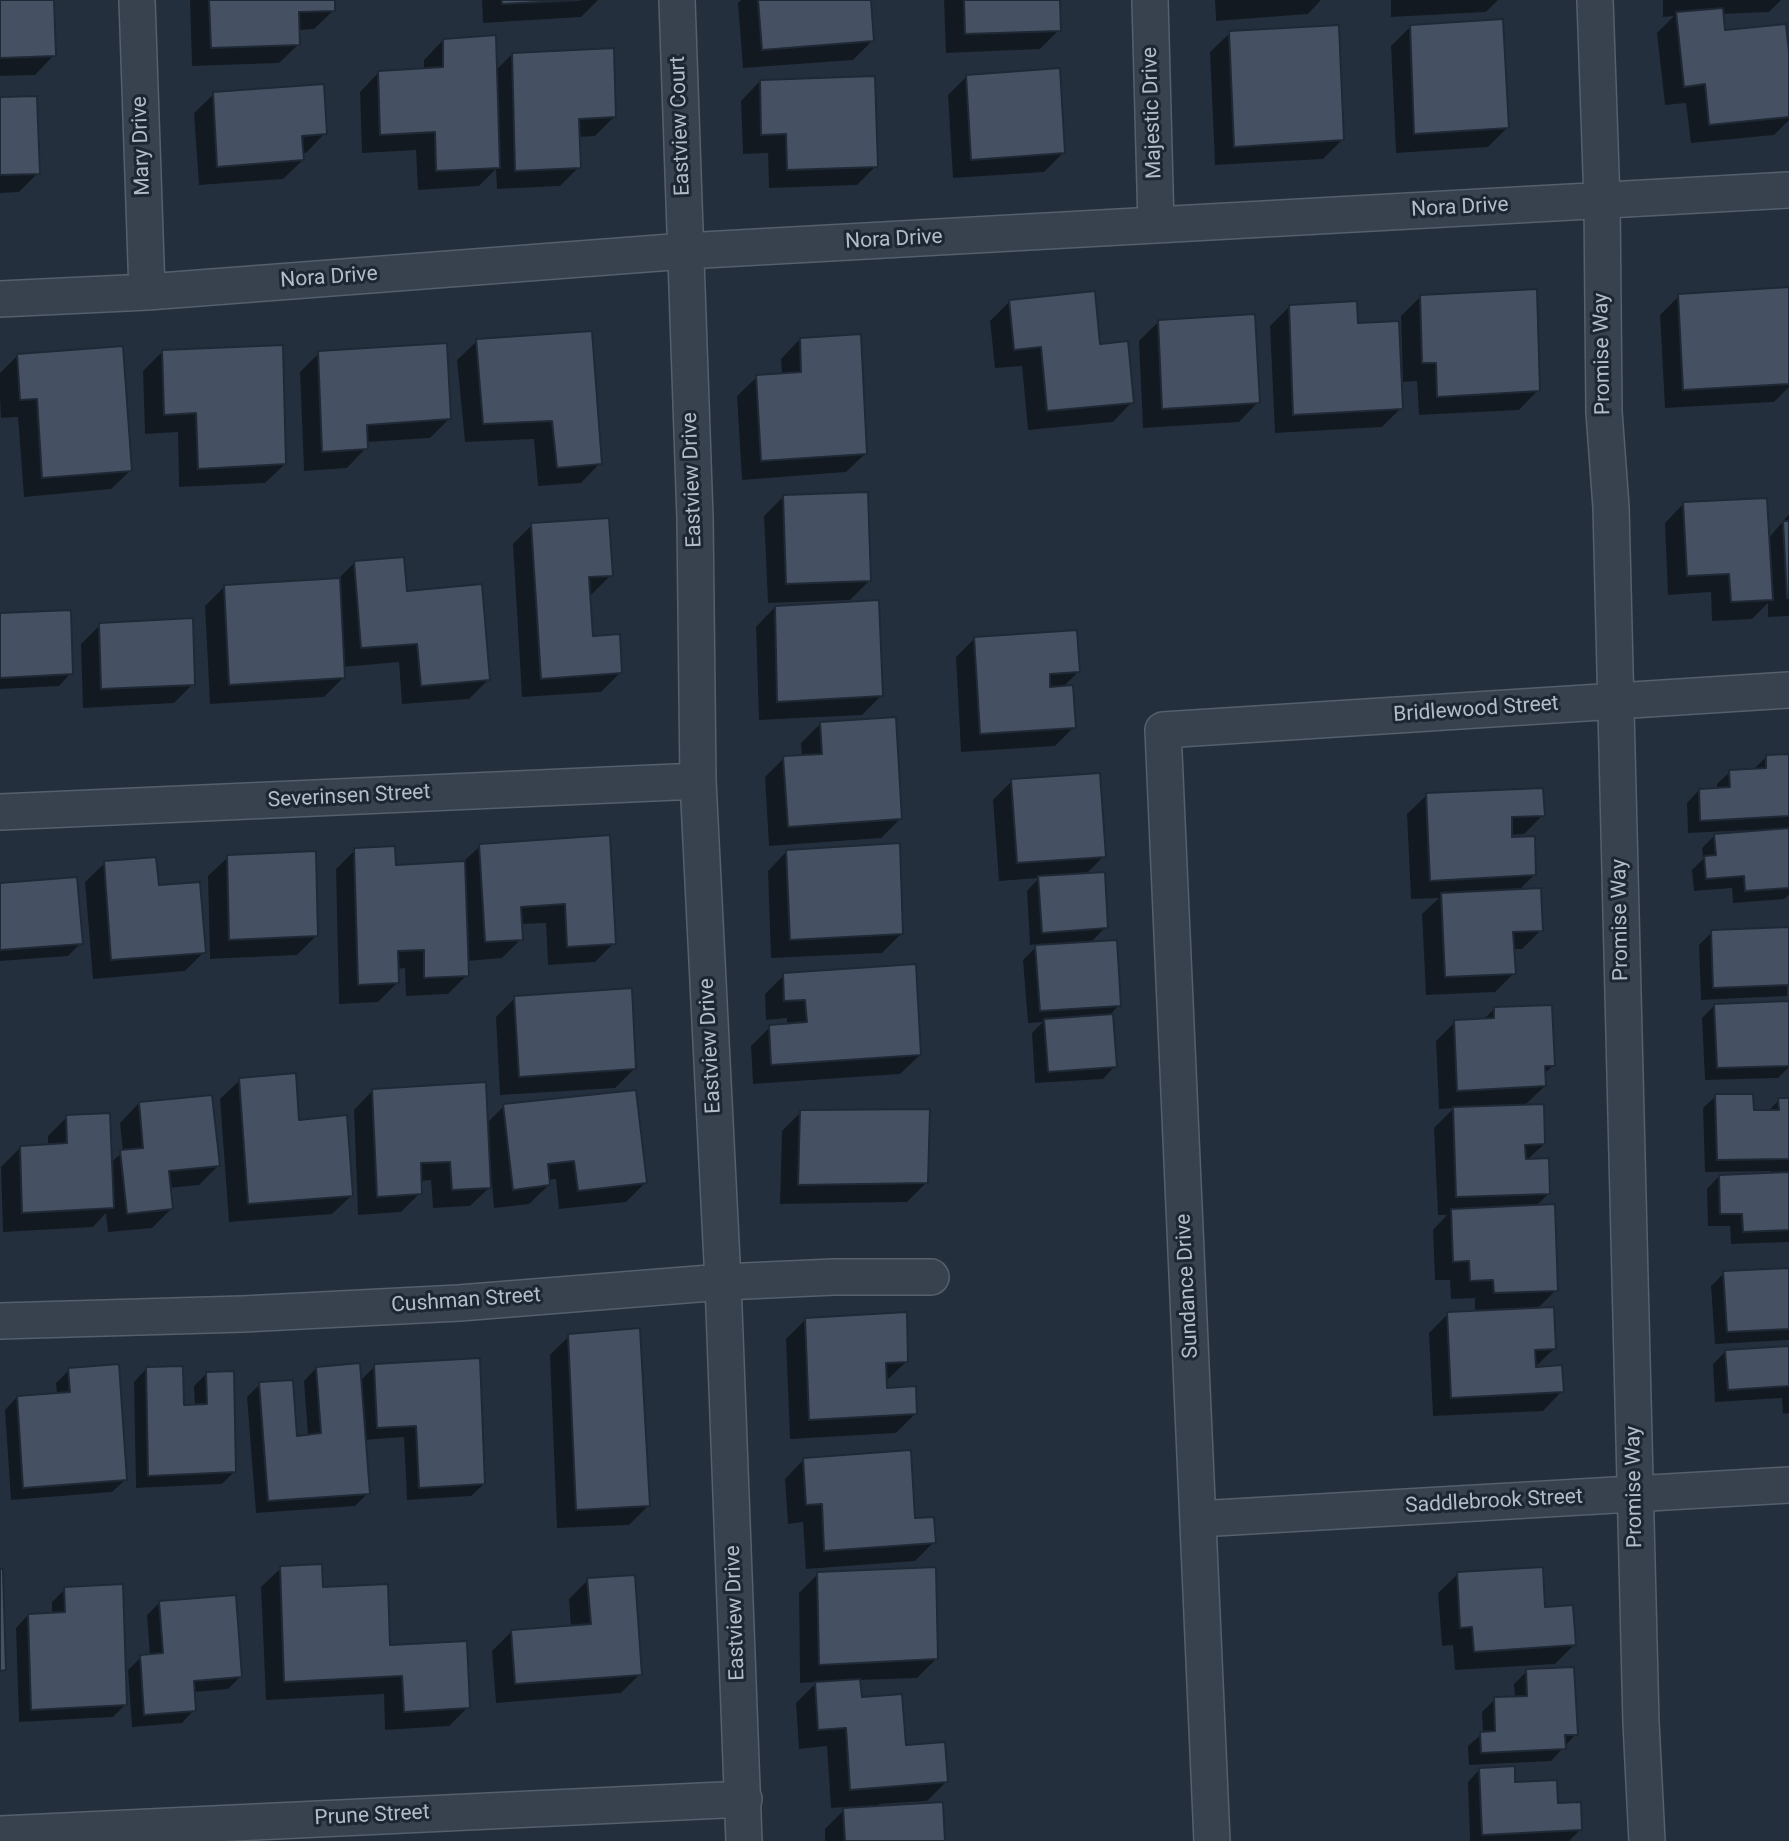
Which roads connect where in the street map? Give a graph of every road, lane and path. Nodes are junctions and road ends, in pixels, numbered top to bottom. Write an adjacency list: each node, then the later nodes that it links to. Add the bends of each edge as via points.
1 (137, 0): 9 (street, Mary Drive)
2 (677, 0): 8 (street, Eastview Court)
3 (1150, 0): 7 (street, Majestic Drive)
4 (1595, 0): 6 (street, Promise Way)
5 (1789, 190): 6 (street, Nora Drive)
6 (1602, 201): 7 (street, Nora Drive); 12 (street, Promise Way)
7 (1157, 225): 8 (street, Nora Drive)
8 (685, 251): 9 (street, Nora Drive); 14 (street, Eastview Drive)
9 (147, 292): 10 (street, Nora Drive)
10 (0, 299)
11 (1789, 690): 12 (street, Bridlewood Street)
12 (1615, 701): 13 (street, Bridlewood Street); 20 (street, Promise Way)
13 (1163, 730): 21 (street, Sundance Drive)
14 (698, 781): 15 (street, Severinsen Street); 17 (street, Eastview Drive)
15 (0, 812)
16 (932, 1277): 17 (street, Cushman Street)
17 (723, 1282): 18 (street, Cushman Street, via 459,1303); 22 (street, Eastview Drive)
18 (0, 1321)
19 (1789, 1485): 20 (street, Saddlebrook Street)
20 (1636, 1494): 21 (street, Saddlebrook Street); 26 (street, Promise Way)
21 (1198, 1519): 25 (street, Sundance Drive)
22 (744, 1798): 23 (street, Prune Street); 24 (street, Eastview Drive)
23 (0, 1834)
24 (744, 1841)
25 (1212, 1841)
26 (1647, 1841)

